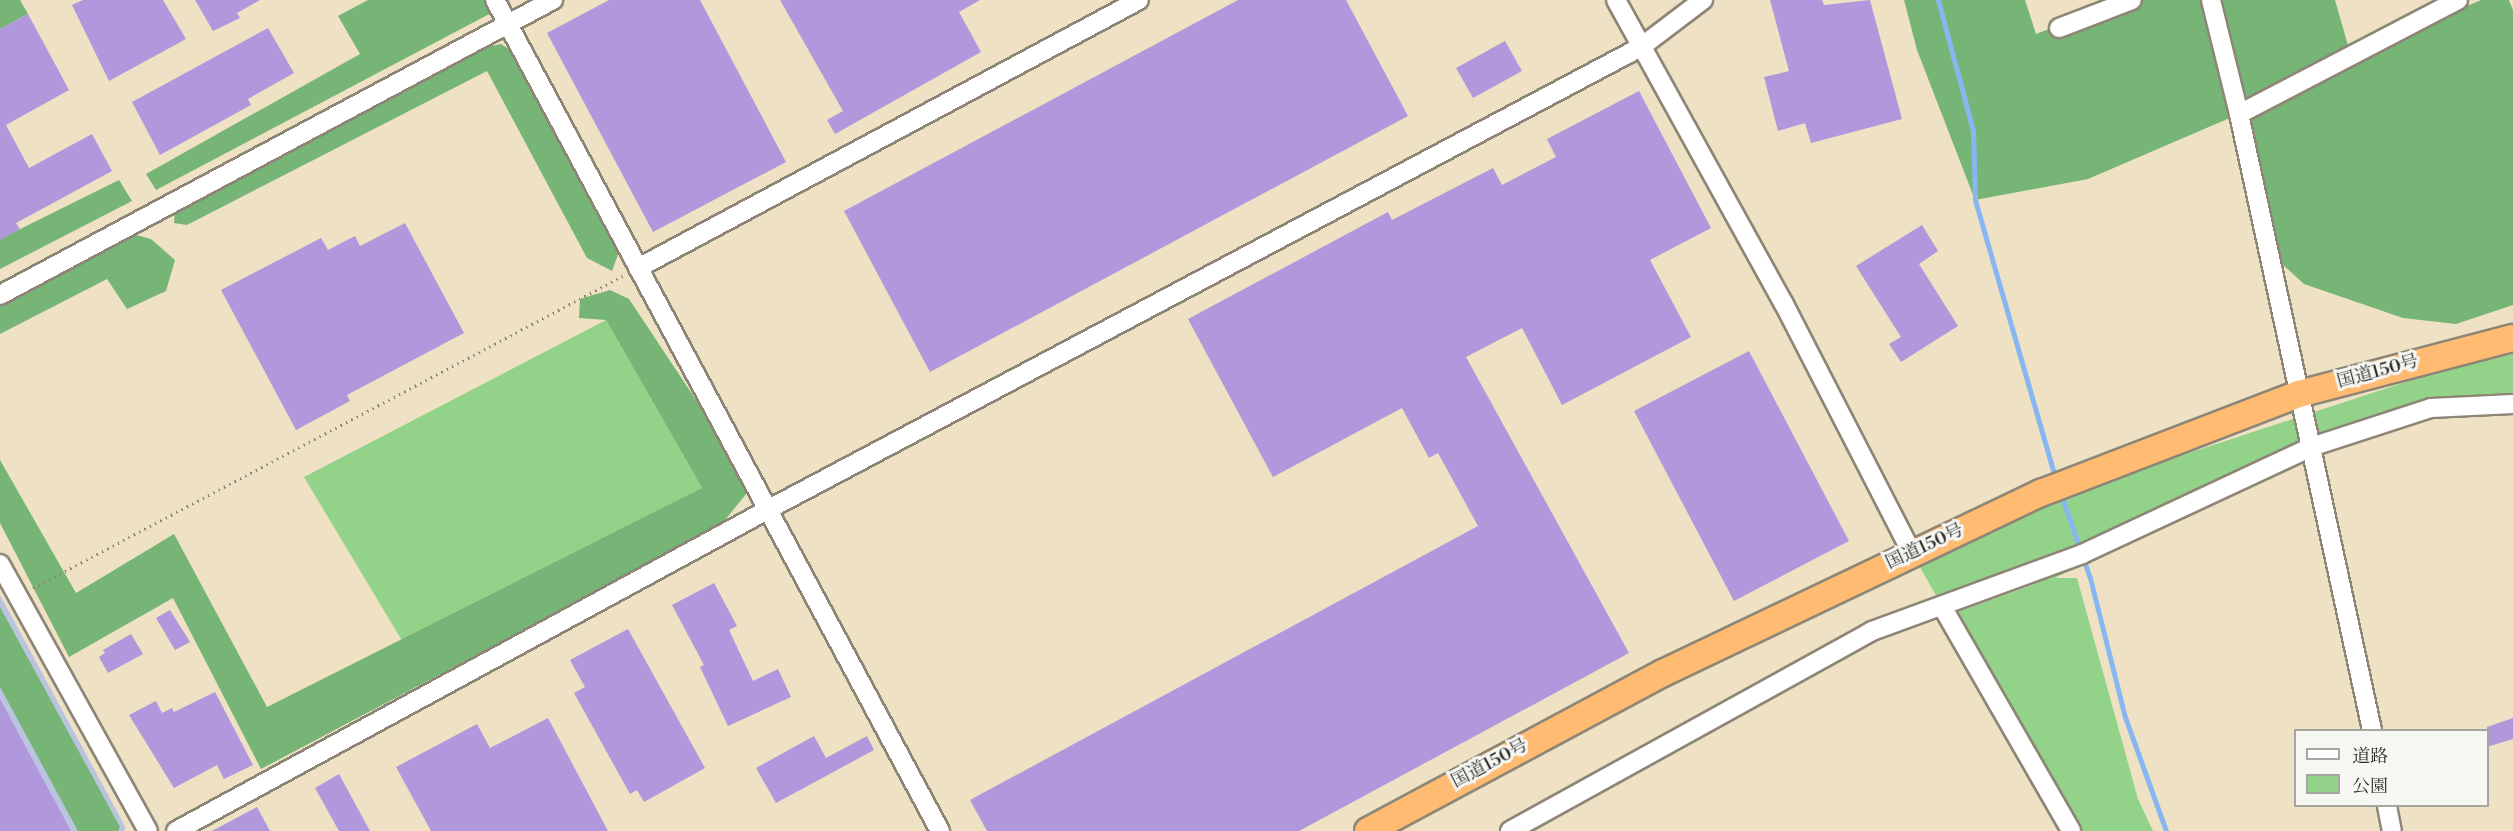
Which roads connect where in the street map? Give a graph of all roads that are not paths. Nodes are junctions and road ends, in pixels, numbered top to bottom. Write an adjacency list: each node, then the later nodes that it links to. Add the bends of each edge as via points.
1 (495, 0): 9 (street)
2 (553, 0): 9 (street)
3 (1139, 0): 13 (street)
4 (1616, 0): 11 (street)
5 (1703, 0): 11 (street)
6 (2132, 0): 10 (street)
7 (2211, 0): 12 (street)
8 (2458, 0): 12 (street)
9 (508, 24): 13 (street); 14 (street)
10 (2059, 28)
11 (1641, 46): 19 (street); 20 (street, via 1784,304)
12 (2239, 114): 16 (street)
13 (638, 268): 19 (street)
14 (0, 296)
15 (2513, 338): 16 (highway, 国道150号)
16 (2299, 394): 18 (street); 20 (highway, 国道150号, via 2042,494)
17 (2513, 404): 18 (street, via 2431,408)
18 (2310, 447): 22 (street, via 2103,545); 23 (street)
19 (770, 509): 26 (street); 27 (street)
20 (1912, 553): 28 (highway, 国道150号, via 1663,674)
21 (0, 564): 25 (street)
22 (1943, 608): 29 (street, via 1872,631); 30 (street)
23 (2372, 729)
24 (2387, 807): 31 (street)
25 (147, 831)
26 (176, 831)
27 (940, 831)
28 (1368, 831)
29 (1510, 831)
30 (2071, 831)
31 (2392, 831)

